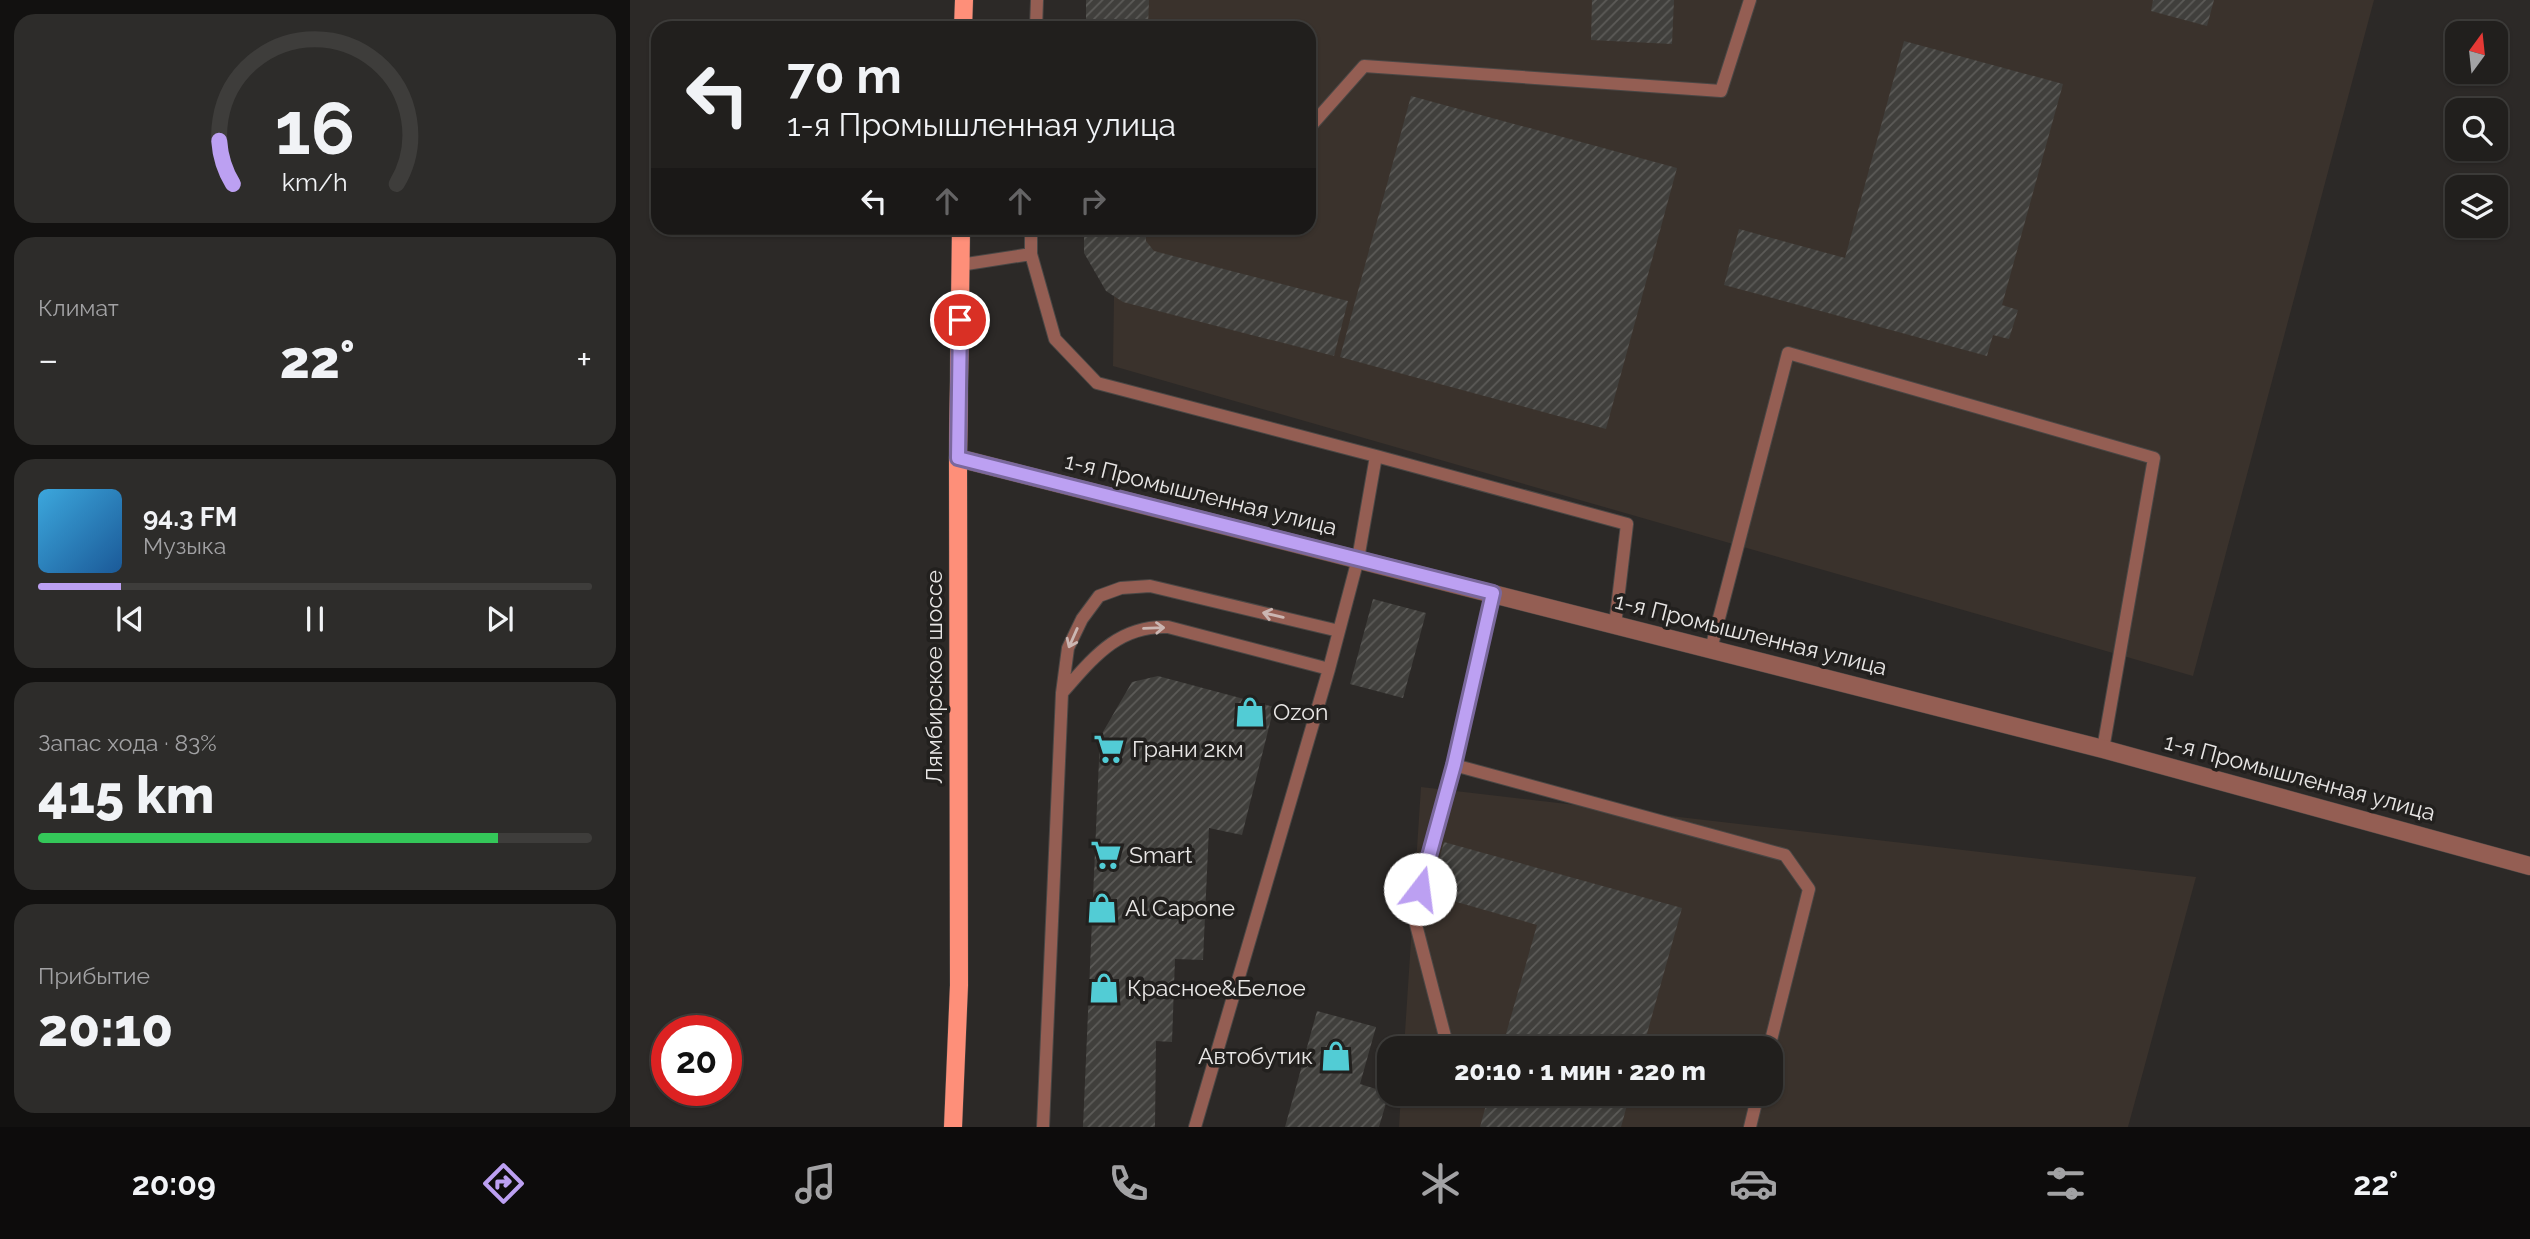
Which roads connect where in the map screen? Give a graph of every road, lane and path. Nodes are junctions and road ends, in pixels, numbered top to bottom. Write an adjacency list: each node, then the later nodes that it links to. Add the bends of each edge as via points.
1 (964, 0): 4 (main road)
2 (1037, 0): 5 (lane)
3 (1751, 0): 6 (lane, via 1721,91 1364,66)
4 (963, 21)
5 (1036, 21)
6 (1316, 120)
7 (961, 235): 10 (main road, Лямбирское шоссе)
8 (1031, 235): 9 (lane)
9 (1031, 254): 10 (lane); 11 (lane, via 1055,339 1097,383)
10 (960, 265): 12 (main road, Лямбирское шоссе)
11 (1376, 456): 13 (lane); 15 (lane, via 1627,524)
12 (958, 458): 13 (street, 1-я Промышленная улица); 26 (main road, Лямбирское шоссе, via 959,985)
13 (1358, 559): 14 (street, 1-я Промышленная улица); 16 (lane)
14 (1493, 593): 15 (street, 1-я Промышленная улица); 21 (lane)
15 (1615, 625): 17 (street, 1-я Промышленная улица)
16 (1339, 631): 18 (lane); 19 (lane, one-way to 19, via 1150,586 1121,588 1099,596 1082,619 1068,648)
17 (1711, 649): 20 (street, 1-я Промышленная улица); 20 (lane, via 1788,353 2154,458)
18 (1329, 669): 19 (lane, one-way to 18, via 1110,643 1149,626); 28 (lane)
19 (1062, 693): 27 (lane)
20 (2103, 749): 22 (street, 1-я Промышленная улица)
21 (1454, 765): 23 (lane, via 1413,913); 24 (lane, via 1785,855 1809,889)
22 (2530, 866)
23 (1445, 1036)
24 (1772, 1036)
25 (1755, 1106): 29 (lane)
26 (953, 1127)
27 (1042, 1127)
28 (1195, 1127)
29 (1750, 1127)

